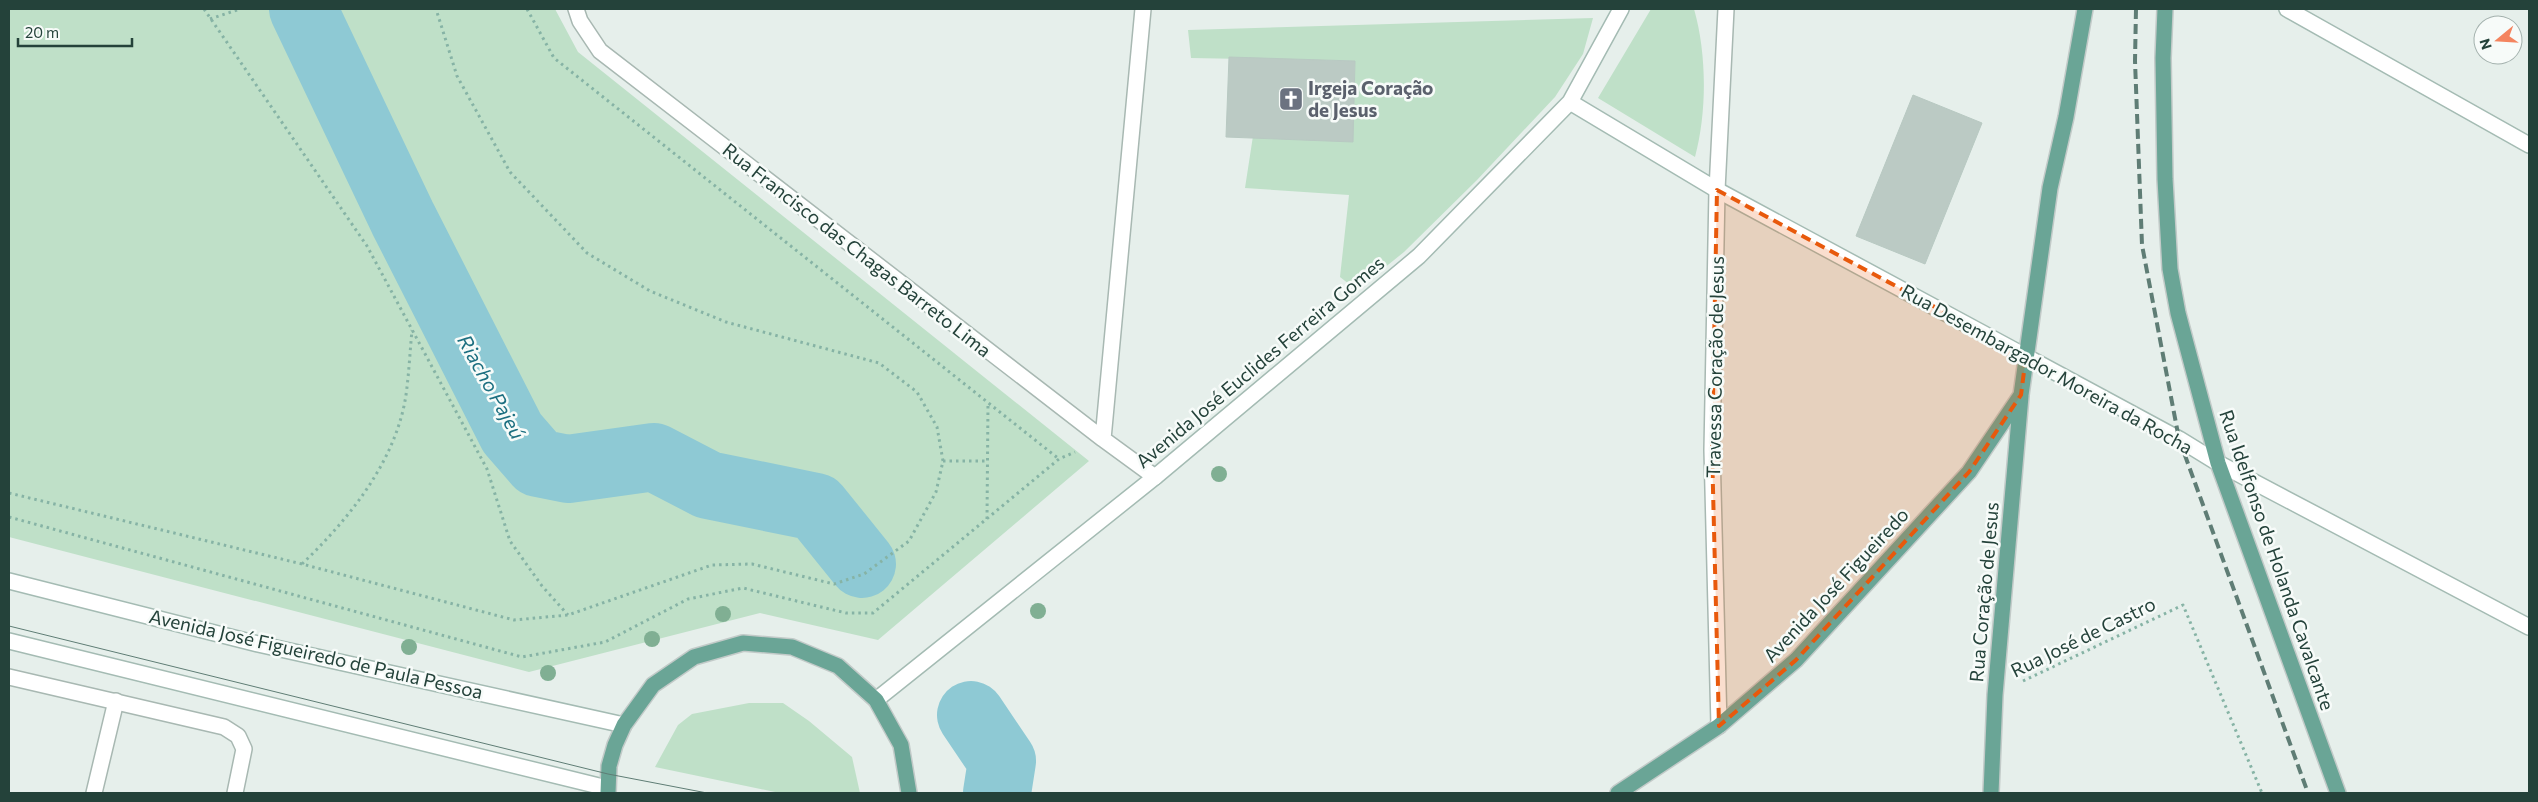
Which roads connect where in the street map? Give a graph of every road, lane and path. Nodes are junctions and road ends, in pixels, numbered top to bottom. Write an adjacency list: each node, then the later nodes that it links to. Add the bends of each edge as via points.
1 (204, 9): 12 (path)
2 (240, 9): 12 (path)
3 (436, 9): 21 (path, via 457,76 510,172 587,252 650,291 726,322 879,363 917,392 937,427)
4 (527, 9): 19 (path, via 554,58)
5 (576, 9): 20 (street, Rua Francisco das Chagas Barreto Lima, via 600,51)
6 (1144, 9): 20 (street)
7 (1621, 9): 13 (street, Avenida José Euclides Ferreira Gomes)
8 (1726, 9): 15 (street, Travessa Coração de Jesus)
9 (2085, 9): 17 (main road, via 2050,188)
10 (2165, 9): 23 (main road, Rua Idelfonso de Holanda Cavalcante, via 2165,169 2170,269)
11 (2286, 9): 14 (street)
12 (210, 19): 16 (path, via 367,246)
13 (1570, 102): 15 (street, Rua Desembargador Moreira da Rocha); 24 (street, Avenida José Euclides Ferreira Gomes, via 1419,256)
14 (2529, 145)
15 (1717, 190): 17 (street, Rua Desembargador Moreira da Rocha); 38 (street, Travessa Coração de Jesus, via 1712,450)
16 (412, 329): 28 (path, via 406,396 394,439 371,482 337,530); 30 (path, via 487,469 510,541 542,586)
17 (2026, 356): 18 (main road, Avenida José Figueiredo); 23 (street, Rua Desembargador Moreira da Rocha)
18 (2021, 395): 34 (main road, Rua Coração de Jesus); 38 (main road, Avenida José Figueiredo, via 1969,472 1878,573 1796,660)
19 (988, 402): 22 (path); 27 (path, via 1059,459)
20 (1103, 439): 24 (street, Rua Francisco das Chagas Barreto Lima)
21 (943, 461): 22 (path); 30 (path, via 936,492 909,541 864,574 834,584 752,564 712,565)
22 (987, 461): 27 (path)
23 (2218, 463): 31 (street, Rua Desembargador Moreira da Rocha); 46 (main road, Rua Idelfonso de Holanda Cavalcante)
24 (1155, 476): 35 (street, Avenida José Euclides Ferreira Gomes)
25 (9, 492): 28 (path)
26 (9, 517): 27 (path, via 522,656 605,642 688,599 743,588 846,613 873,613)
27 (987, 519)
28 (302, 564): 30 (path, via 514,620)
29 (9, 581): 37 (street, Avenida José Figueiredo de Paula Pessoa, via 258,644)
30 (568, 615)
31 (2529, 627)
32 (9, 641): 39 (street)
33 (9, 676): 36 (street)
34 (1996, 695): 44 (main road, Rua Coração de Jesus); 45 (path, Rua José de Castro, via 2183,605)
35 (876, 700): 37 (main road, via 838,666 811,654 792,647 742,643 694,657 653,685); 42 (main road, via 901,745)
36 (116, 701): 40 (street); 41 (street, via 224,728 238,736 244,749)
37 (624, 725): 39 (main road, via 609,766)
38 (1719, 726): 43 (main road, Avenida José Figueiredo)
39 (608, 791)
40 (94, 793)
41 (235, 793)
42 (909, 793)
43 (1618, 793)
44 (1991, 793)
45 (2262, 793)
46 (2338, 793)

